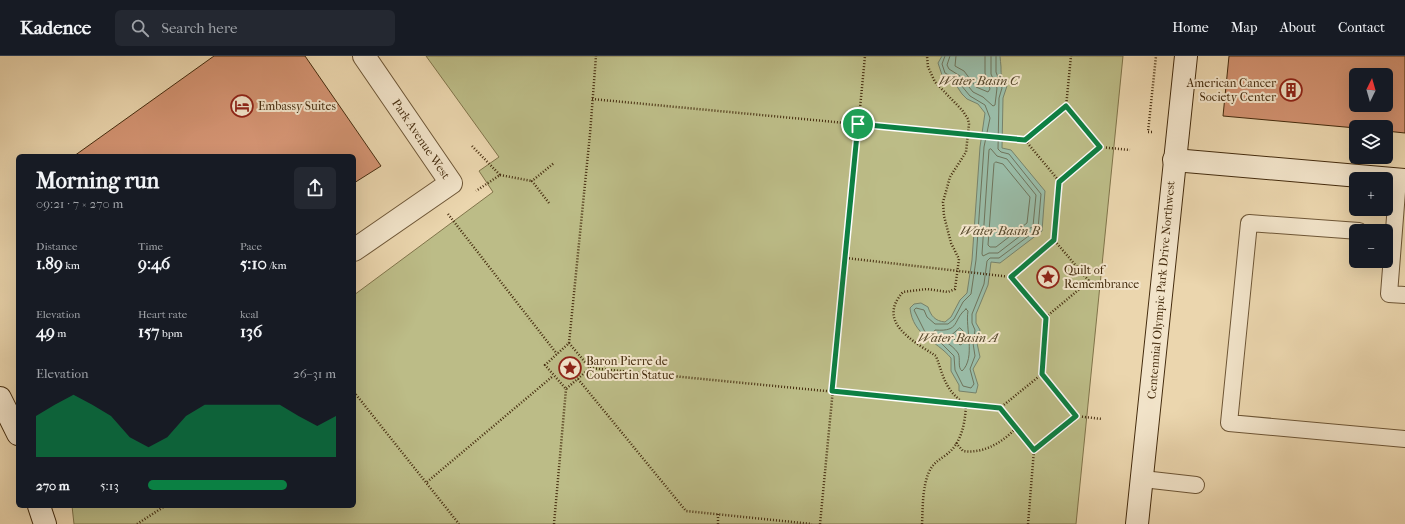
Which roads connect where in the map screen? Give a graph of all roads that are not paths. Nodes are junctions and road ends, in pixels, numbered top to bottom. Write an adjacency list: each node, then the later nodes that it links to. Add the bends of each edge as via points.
1 (364, 56): 7 (street, Park Avenue West, via 451,183)
2 (1186, 56): 3 (street, Centennial Olympic Park Drive Northwest)
3 (1174, 160): 4 (street); 13 (street, Centennial Olympic Park Drive Northwest)
4 (1401, 180): 5 (lane)
5 (1392, 224)
6 (1349, 230): 12 (lane, via 1249,223 1229,423)
7 (356, 249)
8 (1389, 268): 9 (lane, via 1389,294)
9 (1405, 295)
10 (0, 398): 11 (street)
11 (16, 430)
12 (1405, 439)
13 (1143, 479): 14 (lane); 17 (street, Centennial Olympic Park Drive Northwest)
14 (1196, 485)
15 (40, 508): 16 (street)
16 (45, 524)
17 (1137, 524)

